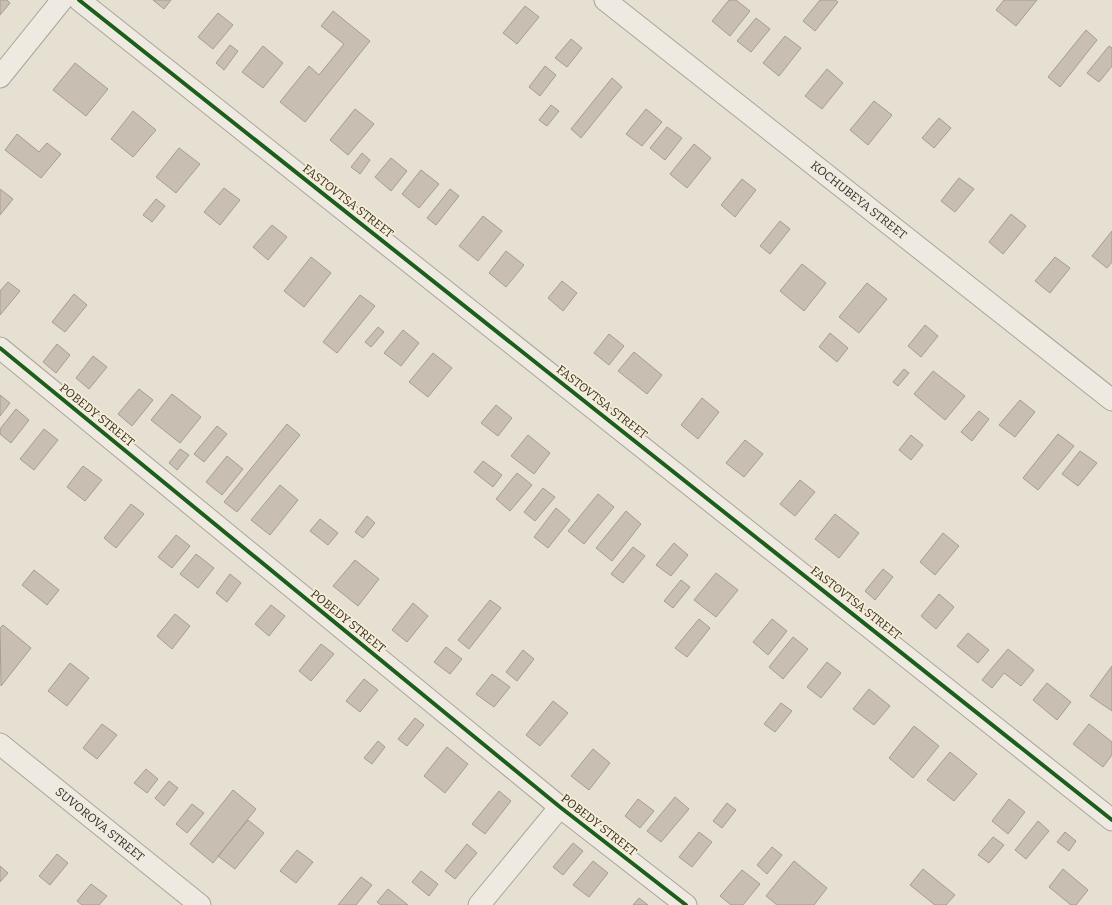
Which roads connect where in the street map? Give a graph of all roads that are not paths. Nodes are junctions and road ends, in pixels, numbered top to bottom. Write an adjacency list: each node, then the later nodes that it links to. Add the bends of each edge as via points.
1 (62, 0): 4 (street)
2 (79, 0): 9 (street, FASTOVTSA STREET)
3 (605, 0): 6 (street, KOCHUBEYA STREET)
4 (0, 77)
5 (0, 348): 8 (street, POBEDY STREET)
6 (1112, 400)
7 (0, 744): 10 (street, SUVOROVA STREET)
8 (560, 807): 11 (street); 12 (street, POBEDY STREET)
9 (1112, 820)
10 (200, 905)
11 (479, 905)
12 (686, 905)

